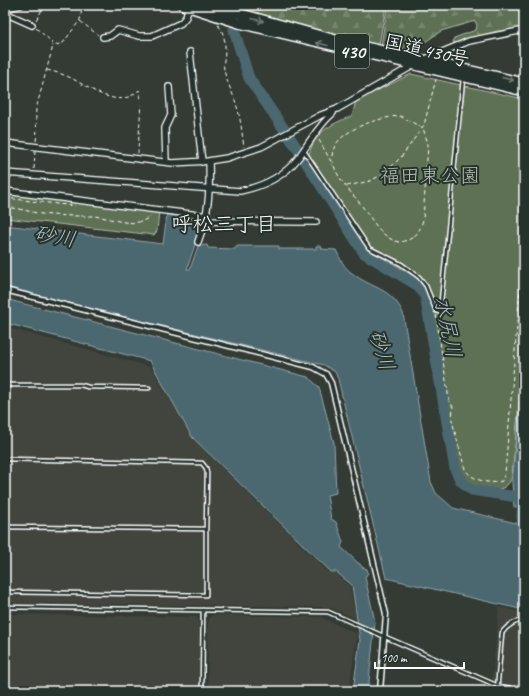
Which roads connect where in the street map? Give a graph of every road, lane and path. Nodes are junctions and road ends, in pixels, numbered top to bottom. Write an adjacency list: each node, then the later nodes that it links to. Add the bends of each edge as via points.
1 (20, 5): 6 (street)
2 (44, 5): 10 (path)
3 (78, 5): 9 (path, via 82,8)
4 (208, 5): 15 (highway, 国道430号 / 430, one-way to 15, via 321,36)
5 (187, 6): 8 (highway, 国道430号 / 430); 12 (street, via 186,17 181,23 152,36 138,36 118,30 110,36)
6 (5, 9)
7 (5, 13): 10 (street)
8 (214, 15): 16 (highway, 国道430号 / 430, one-way to 8); 28 (path, via 224,32 223,60 227,82 238,108)
9 (80, 20): 12 (path); 13 (path, via 63,43)
10 (32, 25): 13 (path, via 51,41)
11 (524, 30): 15 (street, via 469,41)
12 (102, 37)
13 (53, 46): 17 (path)
14 (190, 52): 33 (street)
15 (423, 60): 16 (street); 20 (highway, 国道430号 / 430, one-way to 20)
16 (413, 65): 19 (highway, 国道430号 / 430); 23 (street)
17 (47, 70): 27 (path, via 36,109 38,130); 30 (path, via 66,76 108,97 134,96 139,90 142,100)
18 (437, 76): 24 (path)
19 (463, 76): 22 (highway, 国道430号 / 430); 47 (lane, via 441,309 440,312)
20 (524, 82)
21 (169, 87): 32 (street, via 171,115 165,128)
22 (524, 91)
23 (337, 109): 25 (street); 28 (street)
24 (423, 128): 34 (path, via 400,116 385,117 345,134 337,141 333,148); 37 (path, via 402,156 385,173 370,181); 37 (path, via 428,144 423,214 419,233 413,238 398,242 385,235)
25 (314, 132): 29 (street); 34 (path)
26 (5, 143): 27 (street)
27 (35, 147): 30 (street); 36 (path)
28 (245, 153): 31 (street)
29 (302, 153): 38 (street, via 280,175 255,188); 47 (lane, via 368,248 401,264 419,277 426,286)
30 (138, 159): 32 (street)
31 (209, 161): 33 (street); 38 (street)
32 (166, 162): 33 (street)
33 (202, 162)
34 (333, 166): 37 (path)
35 (5, 173): 36 (street)
36 (33, 176): 38 (street)
37 (347, 186)
38 (210, 190): 42 (street)
39 (5, 191): 42 (street)
40 (5, 208): 41 (path, via 43,214 92,216 130,223 139,222)
41 (150, 216)
42 (206, 218): 43 (street); 45 (street)
43 (316, 222)
44 (524, 240): 47 (path, via 505,473 502,481 479,480 470,476 465,469 452,421 453,407)
45 (198, 242)
46 (5, 290): 57 (street, via 313,368 326,374 331,383 386,614)
47 (436, 311)
48 (5, 385): 49 (lane)
49 (149, 388)
50 (5, 459): 52 (lane, via 202,463 207,473)
51 (5, 527): 52 (lane)
52 (206, 529): 53 (lane, via 206,595)
53 (5, 592)
54 (5, 607): 55 (lane)
55 (203, 610): 57 (lane, via 319,611 335,614); 59 (lane)
56 (524, 619): 58 (lane, via 505,628 502,633)
57 (384, 635): 58 (lane); 60 (street)
58 (498, 686): 61 (lane); 62 (lane, via 509,687)
59 (202, 691)
60 (380, 691)
61 (498, 691)
62 (513, 691)

